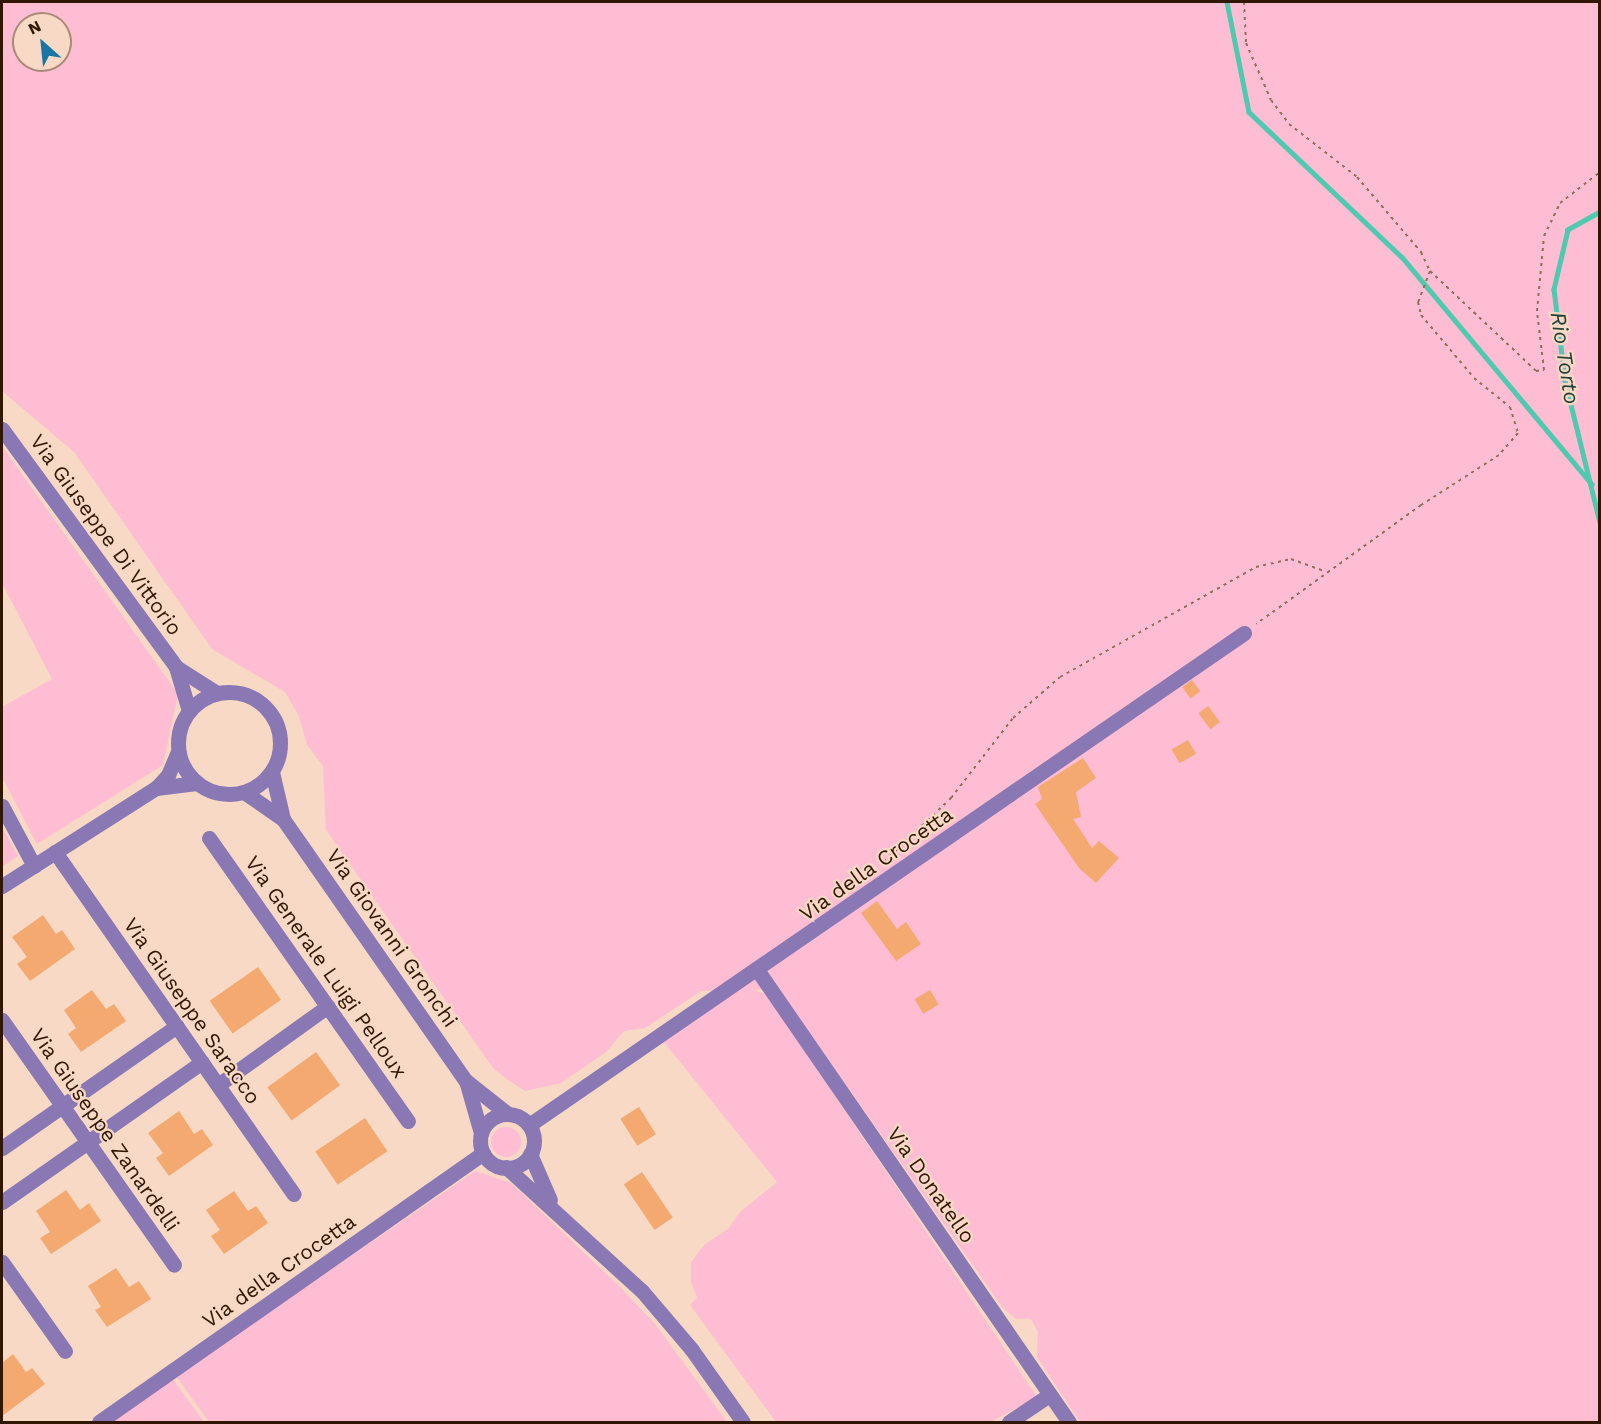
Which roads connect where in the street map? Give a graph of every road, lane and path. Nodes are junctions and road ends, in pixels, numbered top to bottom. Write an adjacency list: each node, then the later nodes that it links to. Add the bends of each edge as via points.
1 (1244, 2): 3 (path, via 1246,43 1271,100 1289,124 1357,177 1421,252)
2 (1599, 172): 3 (path, via 1560,203 1544,236 1537,311 1544,370 1536,371)
3 (1430, 271): 5 (path, via 1418,302 1421,315 1474,378 1510,406 1518,432 1499,455)
4 (2, 429): 7 (street, Via Giuseppe Di Vittorio)
5 (1326, 572): 6 (path); 19 (path, via 1291,560 1256,567 1060,677 1013,718 951,798)
6 (1244, 633): 22 (street, Via della Crocetta)
7 (176, 667): 8 (street, Via Giuseppe Di Vittorio); 9 (street, Via Giuseppe Di Vittorio)
8 (217, 693): 9 (street); 11 (street, via 248,694 272,713 281,743)
9 (189, 711): 10 (street, via 178,737)
10 (178, 751): 12 (street); 13 (street, via 168,774)
11 (272, 772): 14 (street); 16 (street, Via Giovanni Gronchi)
12 (196, 783): 13 (street); 14 (street, via 219,793)
13 (156, 788): 18 (street)
14 (244, 792): 16 (street, Via Giovanni Gronchi)
15 (2, 806): 20 (street)
16 (283, 819): 27 (street, Via Giovanni Gronchi)
17 (209, 838): 23 (street, Via Generale Luigi Pelloux)
18 (55, 852): 20 (street); 25 (street, Via Giuseppe Saracco)
19 (880, 864)
20 (34, 866): 21 (street)
21 (2, 886)
22 (758, 971): 32 (street, Via della Crocetta); 45 (street, Via Donatello)
23 (328, 1006): 28 (street); 31 (street, Via Generale Luigi Pelloux)
24 (2, 1020): 29 (street, Via Giuseppe Zanardelli)
25 (177, 1026): 26 (street, Via Giuseppe Saracco); 29 (street)
26 (202, 1062): 28 (street, Via Giuseppe Saracco); 34 (street)
27 (466, 1081): 30 (street, Via Giovanni Gronchi); 33 (street, Via Giovanni Gronchi)
28 (218, 1085): 39 (street, Via Giuseppe Saracco)
29 (62, 1106): 34 (street, Via Giuseppe Zanardelli); 35 (street)
30 (508, 1114): 32 (street); 33 (street, via 489,1121)
31 (408, 1121)
32 (529, 1125): 37 (street, via 534,1140)
33 (481, 1133): 36 (street)
34 (87, 1143): 40 (street); 43 (street, Via Giuseppe Zanardelli)
35 (2, 1148)
36 (483, 1153): 38 (street, via 493,1163); 46 (street, Via della Crocetta)
37 (530, 1154): 38 (street, via 520,1164); 41 (street)
38 (506, 1167): 41 (street)
39 (294, 1194)
40 (2, 1202)
41 (553, 1206): 47 (street, via 648,1297)
42 (2, 1262): 44 (street)
43 (174, 1265)
44 (65, 1351)
45 (1049, 1395): 48 (street); 49 (street, Via Donatello)
46 (99, 1422)
47 (743, 1422)
48 (1009, 1422)
49 (1069, 1422)

